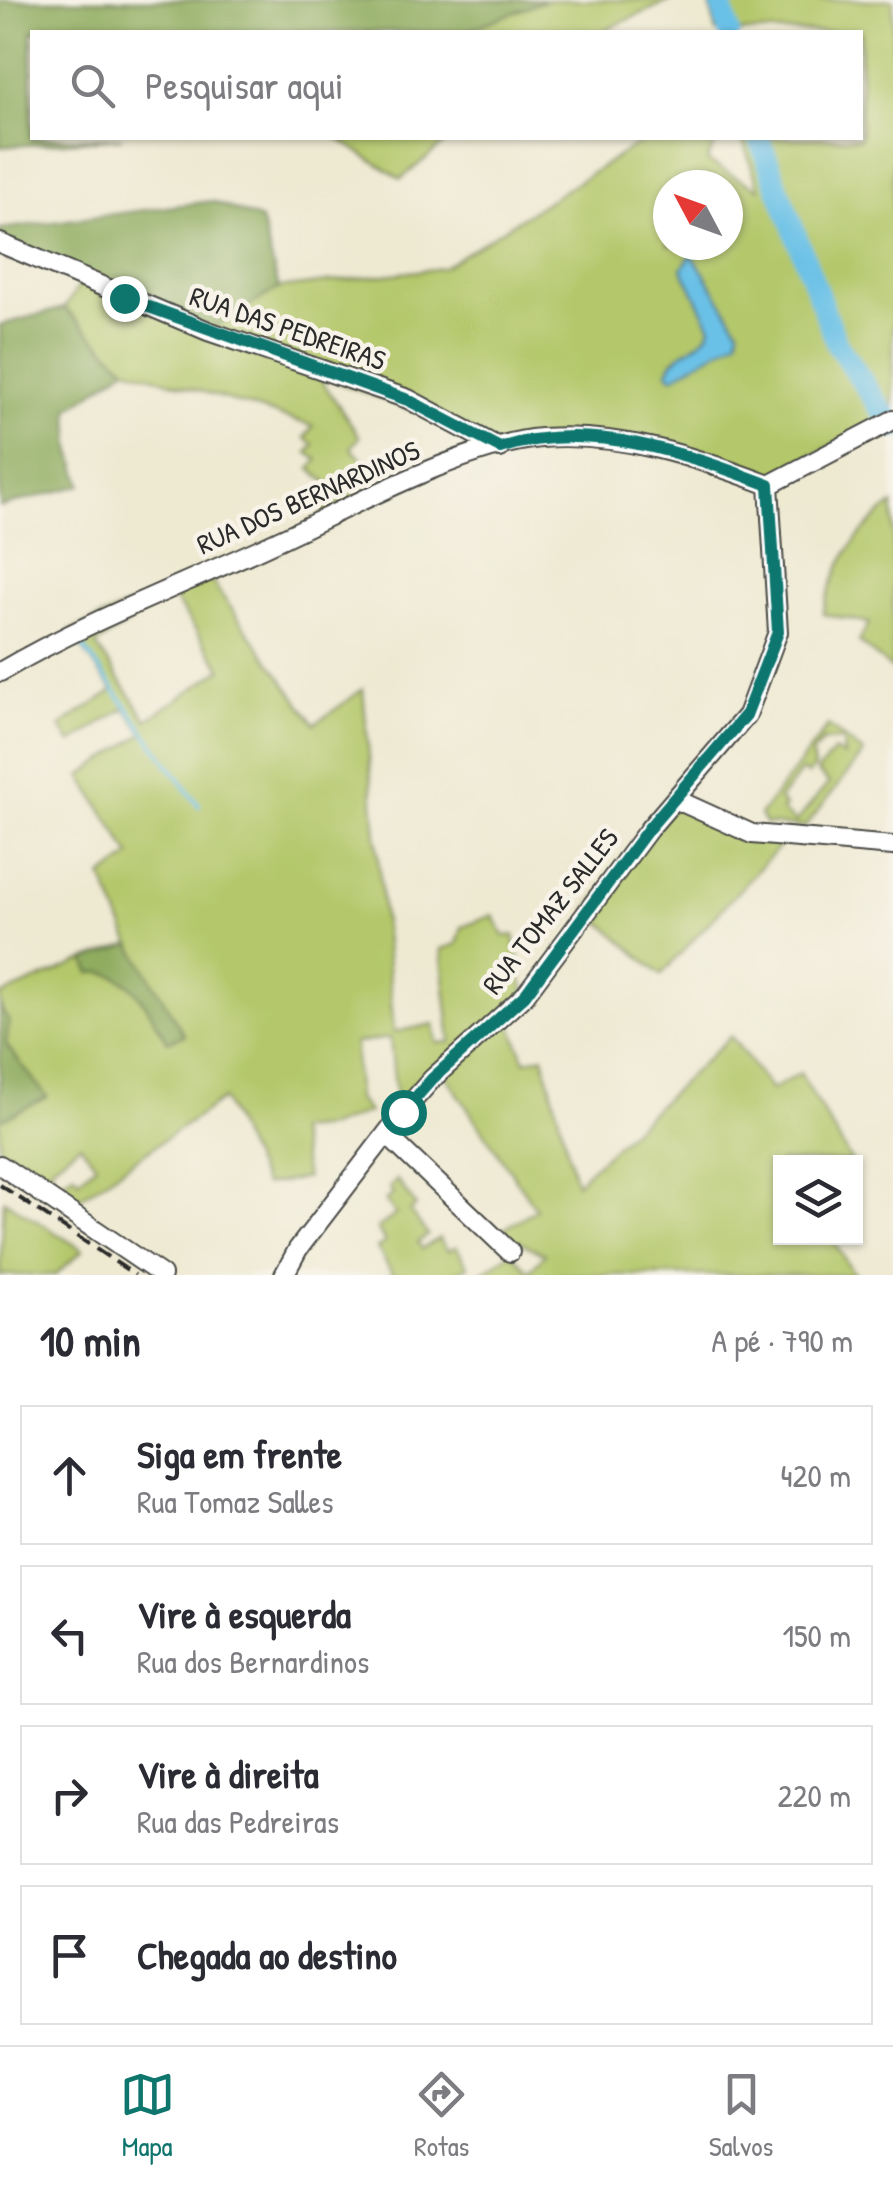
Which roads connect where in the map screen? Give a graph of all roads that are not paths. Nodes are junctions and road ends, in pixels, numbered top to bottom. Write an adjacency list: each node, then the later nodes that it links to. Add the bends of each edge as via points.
1 (0, 243): 3 (street, RUA DAS PEDREIRAS, via 208,330 408,400)
2 (887, 423): 4 (street)
3 (500, 448): 4 (street, RUA DOS BERNARDINOS, via 539,438 617,438); 5 (street, RUA DOS BERNARDINOS, via 376,494 70,631)
4 (769, 485): 6 (street, RUA TOMAZ SALLES, via 778,632 770,662 746,715)
5 (0, 672)
6 (675, 800): 7 (street, via 752,834); 8 (street, RUA TOMAZ SALLES, via 525,995 431,1080)
7 (893, 846)
8 (386, 1134): 10 (street); 12 (street, RUA TOMAZ SALLES)
9 (0, 1165): 11 (street)
10 (510, 1252)
11 (162, 1275)
12 (284, 1275)

